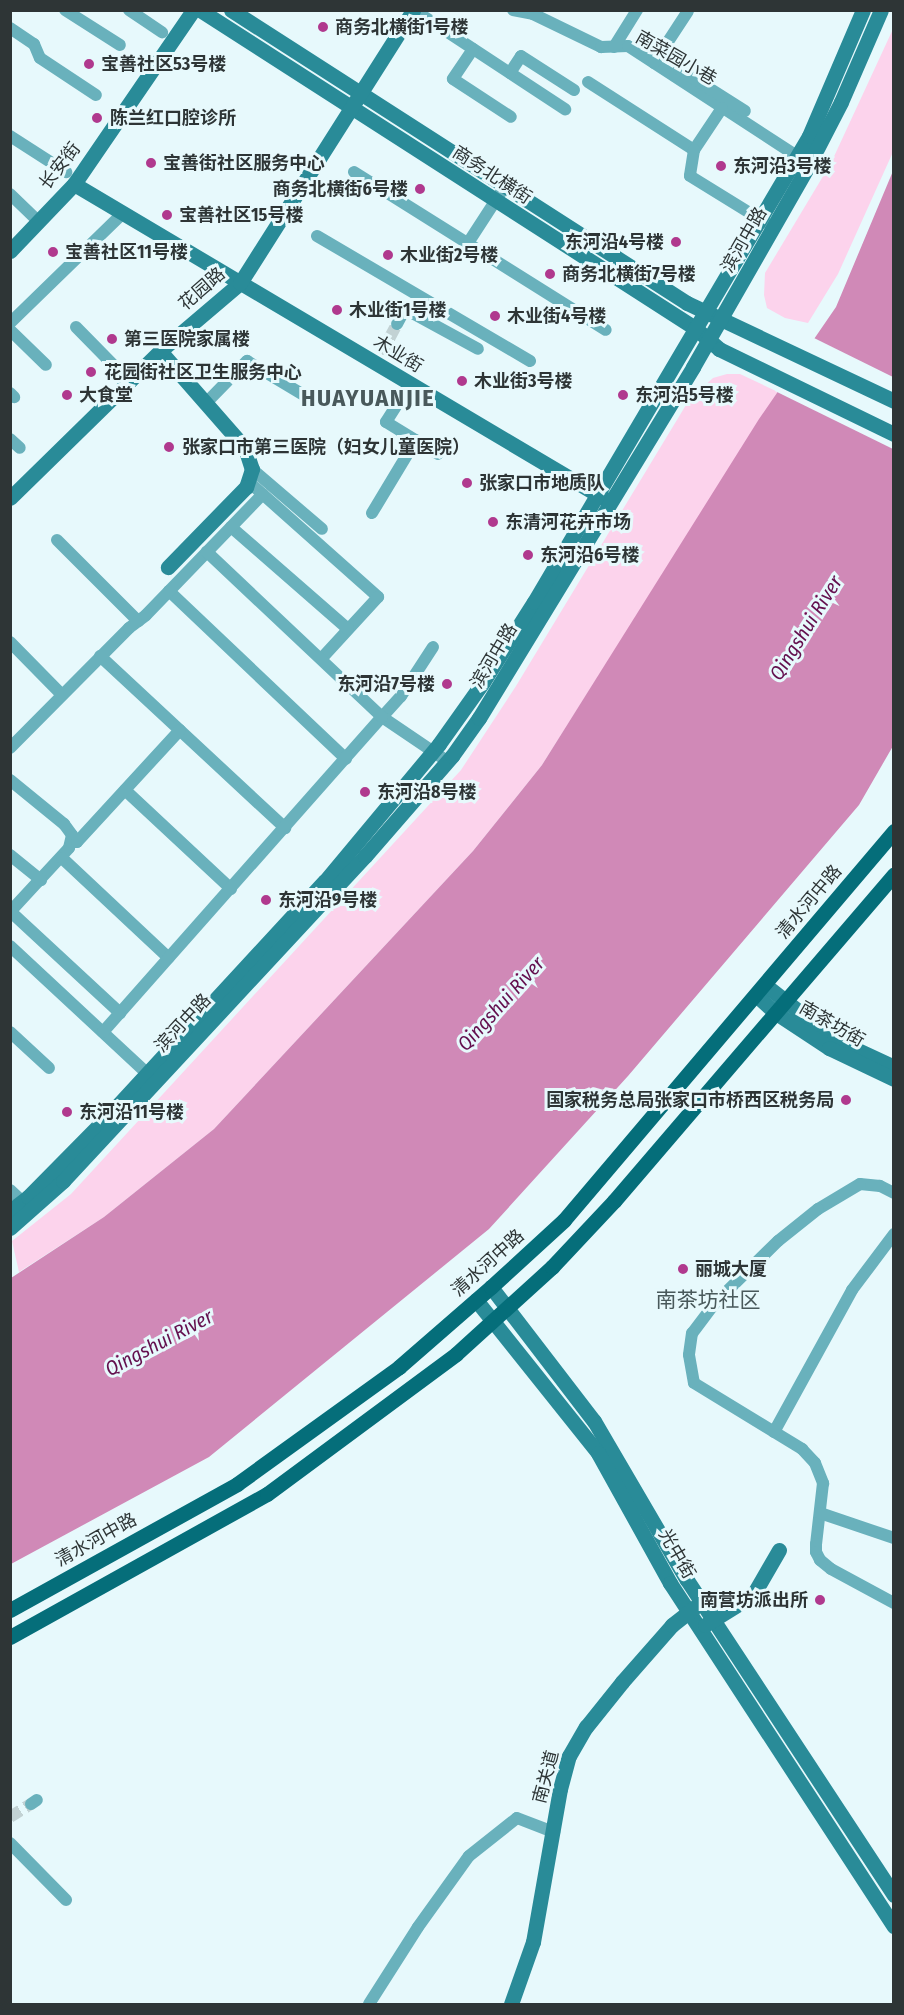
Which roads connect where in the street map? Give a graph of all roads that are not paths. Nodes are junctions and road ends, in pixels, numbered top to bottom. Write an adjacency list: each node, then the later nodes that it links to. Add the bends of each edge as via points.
1 (129, 10): 13 (street)
2 (193, 10): 33 (main road, 长安街)
3 (200, 10): 24 (main road, 商务北横街)
4 (231, 10): 23 (main road, 商务北横街)
5 (413, 10): 16 (street); 23 (main road, 花园路)
6 (513, 10): 15 (street, 南菜园小巷, via 533,14 601,47)
7 (637, 10): 15 (street)
8 (863, 10): 31 (main road, 滨河中路, via 809,136)
9 (881, 10): 31 (main road, 滨河中路, via 841,102)
10 (688, 11): 17 (street)
11 (73, 12): 14 (street)
12 (10, 28): 22 (street, via 34,44 40,58)
13 (162, 32)
14 (120, 45)
15 (614, 47): 17 (street, 南菜园小巷, via 628,46)
16 (472, 49): 18 (street); 28 (street, via 453,79)
17 (654, 63): 19 (street, 南菜园小巷)
18 (510, 73): 21 (street, via 521,56); 26 (street)
19 (675, 76): 25 (street, 南菜园小巷); 27 (street, via 680,69)
20 (588, 82): 30 (street)
21 (574, 90)
22 (96, 94)
23 (359, 94): 24 (main road, 花园路); 34 (main road, 商务北横街)
24 (351, 107): 36 (main road, 商务北横街); 44 (main road, 花园路)
25 (722, 108): 30 (street); 31 (street, 南菜园小巷)
26 (565, 109)
27 (745, 111)
28 (511, 117)
29 (10, 136): 33 (street)
30 (694, 150): 38 (street, via 690,176)
31 (803, 160): 38 (main road, 滨河中路); 40 (main road, 滨河中路)
32 (354, 172): 42 (street)
33 (70, 178): 37 (main road, 木业街); 39 (main road, 长安街)
34 (505, 186): 36 (street); 47 (main road, 商务北横街)
35 (10, 194): 39 (street)
36 (496, 200): 42 (street); 52 (main road, 商务北横街)
37 (123, 213): 44 (main road, 木业街); 49 (street)
38 (759, 219): 40 (street); 47 (main road, 滨河中路)
39 (39, 222): 43 (main road, 长安街)
40 (773, 228): 48 (main road, 滨河中路)
41 (317, 236): 45 (street)
42 (468, 243): 54 (street)
43 (10, 251)
44 (240, 284): 57 (main road, 花园路); 61 (main road, 木业街, via 378,359)
45 (414, 293): 46 (street); 58 (street)
46 (405, 309): 50 (street); 56 (street)
47 (703, 311): 48 (main road, 商务北横街); 52 (main road, 滨河中路)
48 (722, 318): 55 (main road, 滨河中路); 63 (main road, 商务北横街)
49 (10, 323)
50 (397, 324)
51 (76, 327): 60 (street)
52 (695, 328): 55 (main road, 商务北横街); 70 (main road, 滨河中路)
53 (10, 330): 59 (street)
54 (606, 330)
55 (708, 342): 65 (main road, 商务北横街); 72 (main road, 滨河中路)
56 (478, 349)
57 (160, 351): 60 (main road, 花园路); 64 (main road)
58 (530, 361)
59 (46, 365)
60 (129, 381): 71 (main road, 花园路)
61 (410, 384): 66 (street, via 386,422); 70 (main road, 木业街)
62 (312, 400): 64 (street, via 247,362)
63 (894, 401)
64 (206, 403): 68 (main road, via 245,448)
65 (894, 434)
66 (416, 440): 67 (street); 73 (street)
67 (438, 454)
68 (250, 475): 69 (street); 75 (street); 78 (main road)
69 (263, 494): 74 (street); 81 (street, via 378,597)
70 (597, 494): 72 (main road, 木业街); 90 (main road, 滨河中路, via 483,682)
71 (10, 498)
72 (611, 502): 92 (main road, 滨河中路, via 479,718)
73 (372, 513)
74 (231, 526): 77 (street); 81 (street)
75 (322, 529)
76 (57, 540): 80 (street)
77 (207, 552): 79 (street); 85 (street)
78 (168, 567)
79 (169, 591): 80 (street); 91 (street)
80 (138, 621): 84 (street)
81 (348, 629): 85 (street)
82 (10, 642): 86 (street)
83 (433, 647): 87 (street)
84 (100, 656): 86 (street); 88 (street)
85 (321, 659): 87 (street)
86 (62, 695): 89 (street)
87 (382, 717): 90 (street); 91 (street)
88 (180, 730): 94 (street); 95 (street)
89 (10, 748)
90 (434, 751): 92 (street); 113 (main road, 滨河中路)
91 (346, 759): 95 (street)
92 (447, 761): 113 (main road, 滨河中路, via 365,856)
93 (10, 780): 97 (street, via 70,829)
94 (125, 790): 97 (street, via 77,842); 102 (street)
95 (285, 828): 102 (street)
96 (894, 831): 106 (main road, 清水河中路)
97 (71, 842): 99 (street)
98 (10, 855): 101 (street)
99 (62, 858): 101 (street); 105 (street)
100 (894, 874): 107 (main road)
101 (41, 880): 103 (street)
102 (231, 889): 105 (street)
103 (11, 912): 108 (street)
104 (10, 946): 110 (street)
105 (169, 958): 108 (street)
106 (761, 990): 107 (main road, 南茶坊街); 120 (main road, 清水河中路, via 564,1220)
107 (780, 1008): 111 (main road, 南茶坊街); 114 (main road, 南茶坊街, via 829,1048); 122 (main road, via 614,1201)
108 (120, 1013): 110 (street)
109 (10, 1032): 112 (street)
110 (103, 1032): 113 (street)
111 (894, 1067)
112 (49, 1068)
113 (152, 1077): 117 (main road, 滨河中路)
114 (894, 1079)
115 (10, 1190): 117 (street)
116 (894, 1193): 124 (street, via 880,1185 860,1184 818,1209 778,1241 715,1303 692,1333 689,1355 694,1383)
117 (22, 1208): 118 (main road, 滨河中路)
118 (10, 1228)
119 (894, 1234): 124 (street, via 852,1290)
120 (491, 1287): 121 (main road, 清水河中路); 122 (main road, 光中街)
121 (476, 1300): 123 (main road, 光中街); 130 (main road, 清水河中路, via 399,1367 237,1484)
122 (507, 1308): 123 (main road); 128 (main road, 光中街, via 594,1421)
123 (494, 1320): 131 (main road, 光中街, via 597,1453); 134 (main road, via 456,1354 267,1494)
124 (774, 1432): 125 (street, via 802,1449 815,1463 823,1483)
125 (820, 1513): 126 (street); 129 (street, via 816,1552 820,1560)
126 (894, 1538)
127 (779, 1550): 132 (main road, via 753,1594)
128 (702, 1602): 131 (main road, 南关道); 132 (main road, 光中街)
129 (894, 1603)
130 (10, 1610)
131 (688, 1611): 133 (main road, 光中街); 135 (main road, 南关道, via 586,1727 569,1756)
132 (713, 1620): 133 (main road); 137 (main road, 光中街)
133 (700, 1628): 139 (main road, 光中街)
134 (10, 1637)
135 (554, 1832): 140 (street, via 517,1818 469,1856); 141 (main road, 南关道, via 533,1942)
136 (10, 1843): 138 (street)
137 (894, 1895)
138 (66, 1900)
139 (894, 1926)
140 (369, 2004)
141 (511, 2004)

